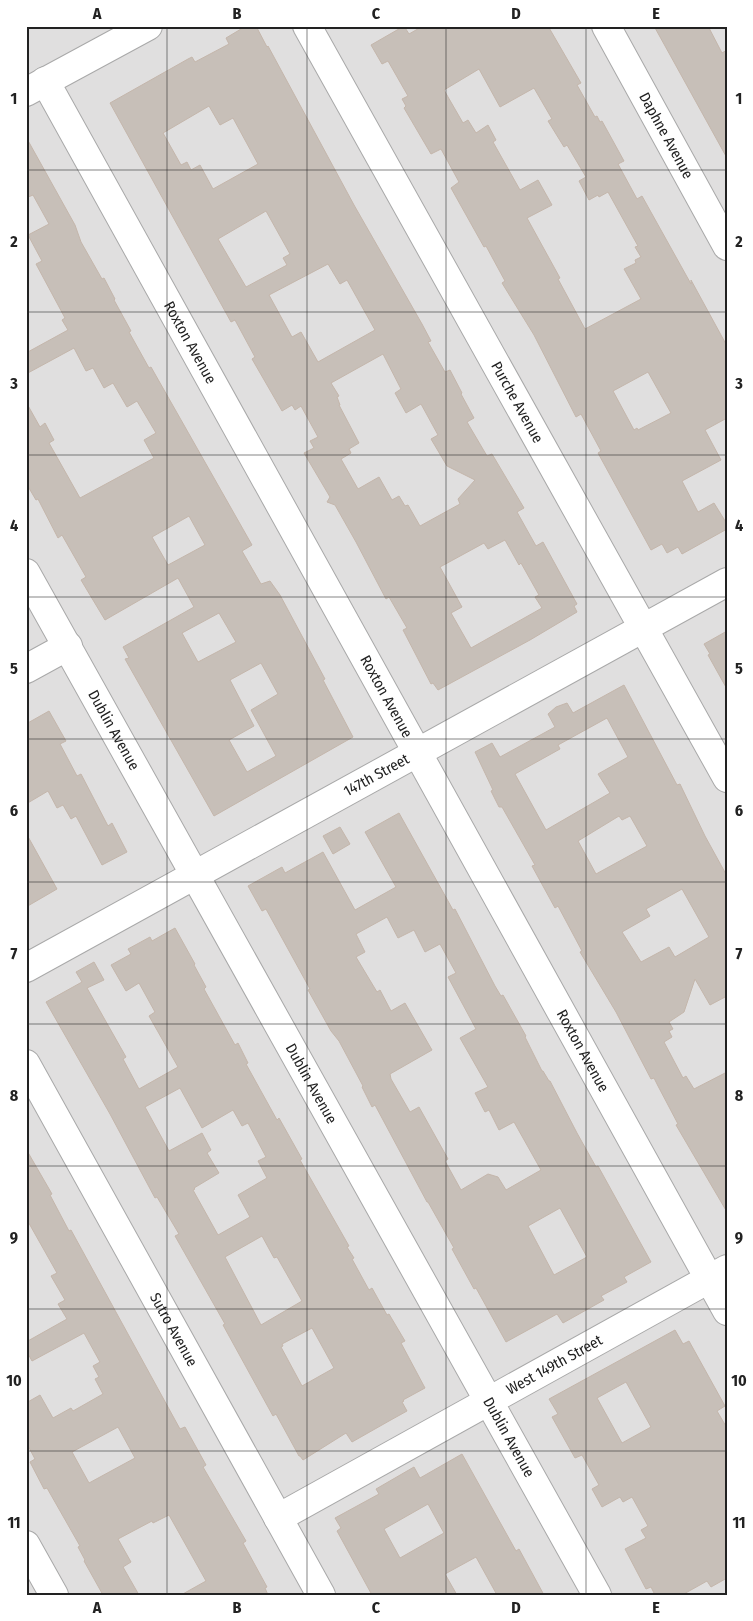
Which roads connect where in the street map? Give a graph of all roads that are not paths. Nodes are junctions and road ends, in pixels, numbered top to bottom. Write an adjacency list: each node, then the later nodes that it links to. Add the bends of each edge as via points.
1 (148, 26): 4 (street)
2 (307, 26): 8 (street, Purche Avenue)
3 (606, 26): 5 (street, Daphne Avenue)
4 (36, 87): 11 (street, Roxton Avenue)
5 (727, 246)
6 (26, 573): 9 (street, Dublin Avenue)
7 (727, 582): 8 (street, 147th Street)
8 (644, 629): 11 (street, 147th Street); 12 (street, Purche Avenue)
9 (68, 646): 10 (street); 13 (street, Dublin Avenue)
10 (26, 669)
11 (417, 752): 13 (street, 147th Street); 16 (street, Roxton Avenue)
12 (727, 778)
13 (196, 876): 14 (street, 147th Street); 18 (street, Dublin Avenue)
14 (26, 968)
15 (26, 1064): 19 (street, Sutro Avenue)
16 (718, 1274): 17 (street, Roxton Avenue); 18 (street, West 149th Street)
17 (727, 1311)
18 (489, 1401): 19 (street, West 149th Street); 23 (street, Dublin Avenue)
19 (278, 1518): 22 (street, Sutro Avenue)
20 (26, 1546): 21 (street)
21 (54, 1595)
22 (321, 1595)
23 (597, 1595)

